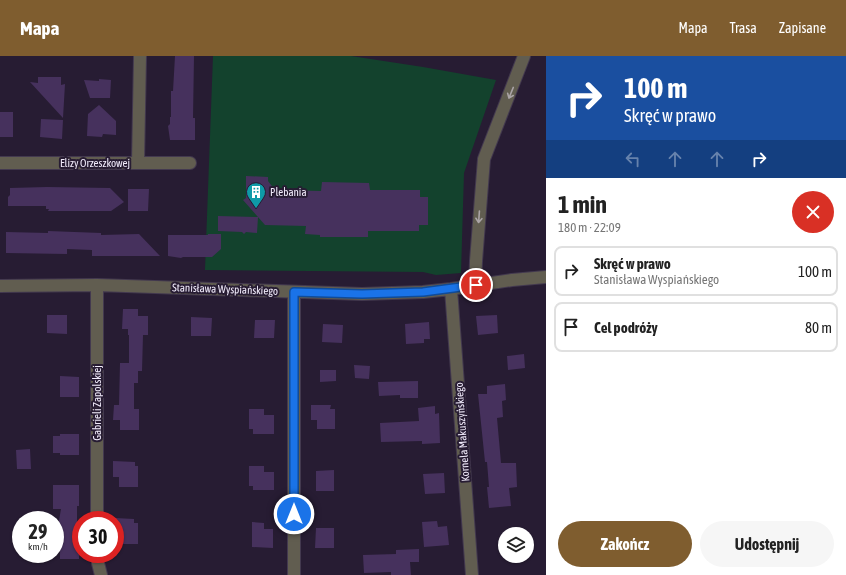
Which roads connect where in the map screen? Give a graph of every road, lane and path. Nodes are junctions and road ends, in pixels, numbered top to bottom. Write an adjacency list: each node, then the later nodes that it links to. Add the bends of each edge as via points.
1 (140, 56): 4 (street)
2 (524, 56): 8 (street, one-way to 8, via 484,159)
3 (0, 163): 4 (street, Elizy Orzeszkowej)
4 (138, 163): 5 (street, Elizy Orzeszkowej)
5 (190, 163)
6 (546, 277): 8 (street, Stanisława Wyspiańskiego)
7 (97, 285): 9 (street, Stanisława Wyspiańskiego); 11 (street, Stanisława Wyspiańskiego); 12 (street, Gabrieli Zapolskiej)
8 (476, 285): 10 (street, Stanisława Wyspiańskiego)
9 (0, 286)
10 (451, 289): 11 (street, Stanisława Wyspiańskiego, via 362,294); 16 (street, Kornela Makuszyńskiego)
11 (294, 292): 15 (street)
12 (97, 511)
13 (98, 563): 14 (street)
14 (101, 575)
15 (294, 575)
16 (472, 575)

